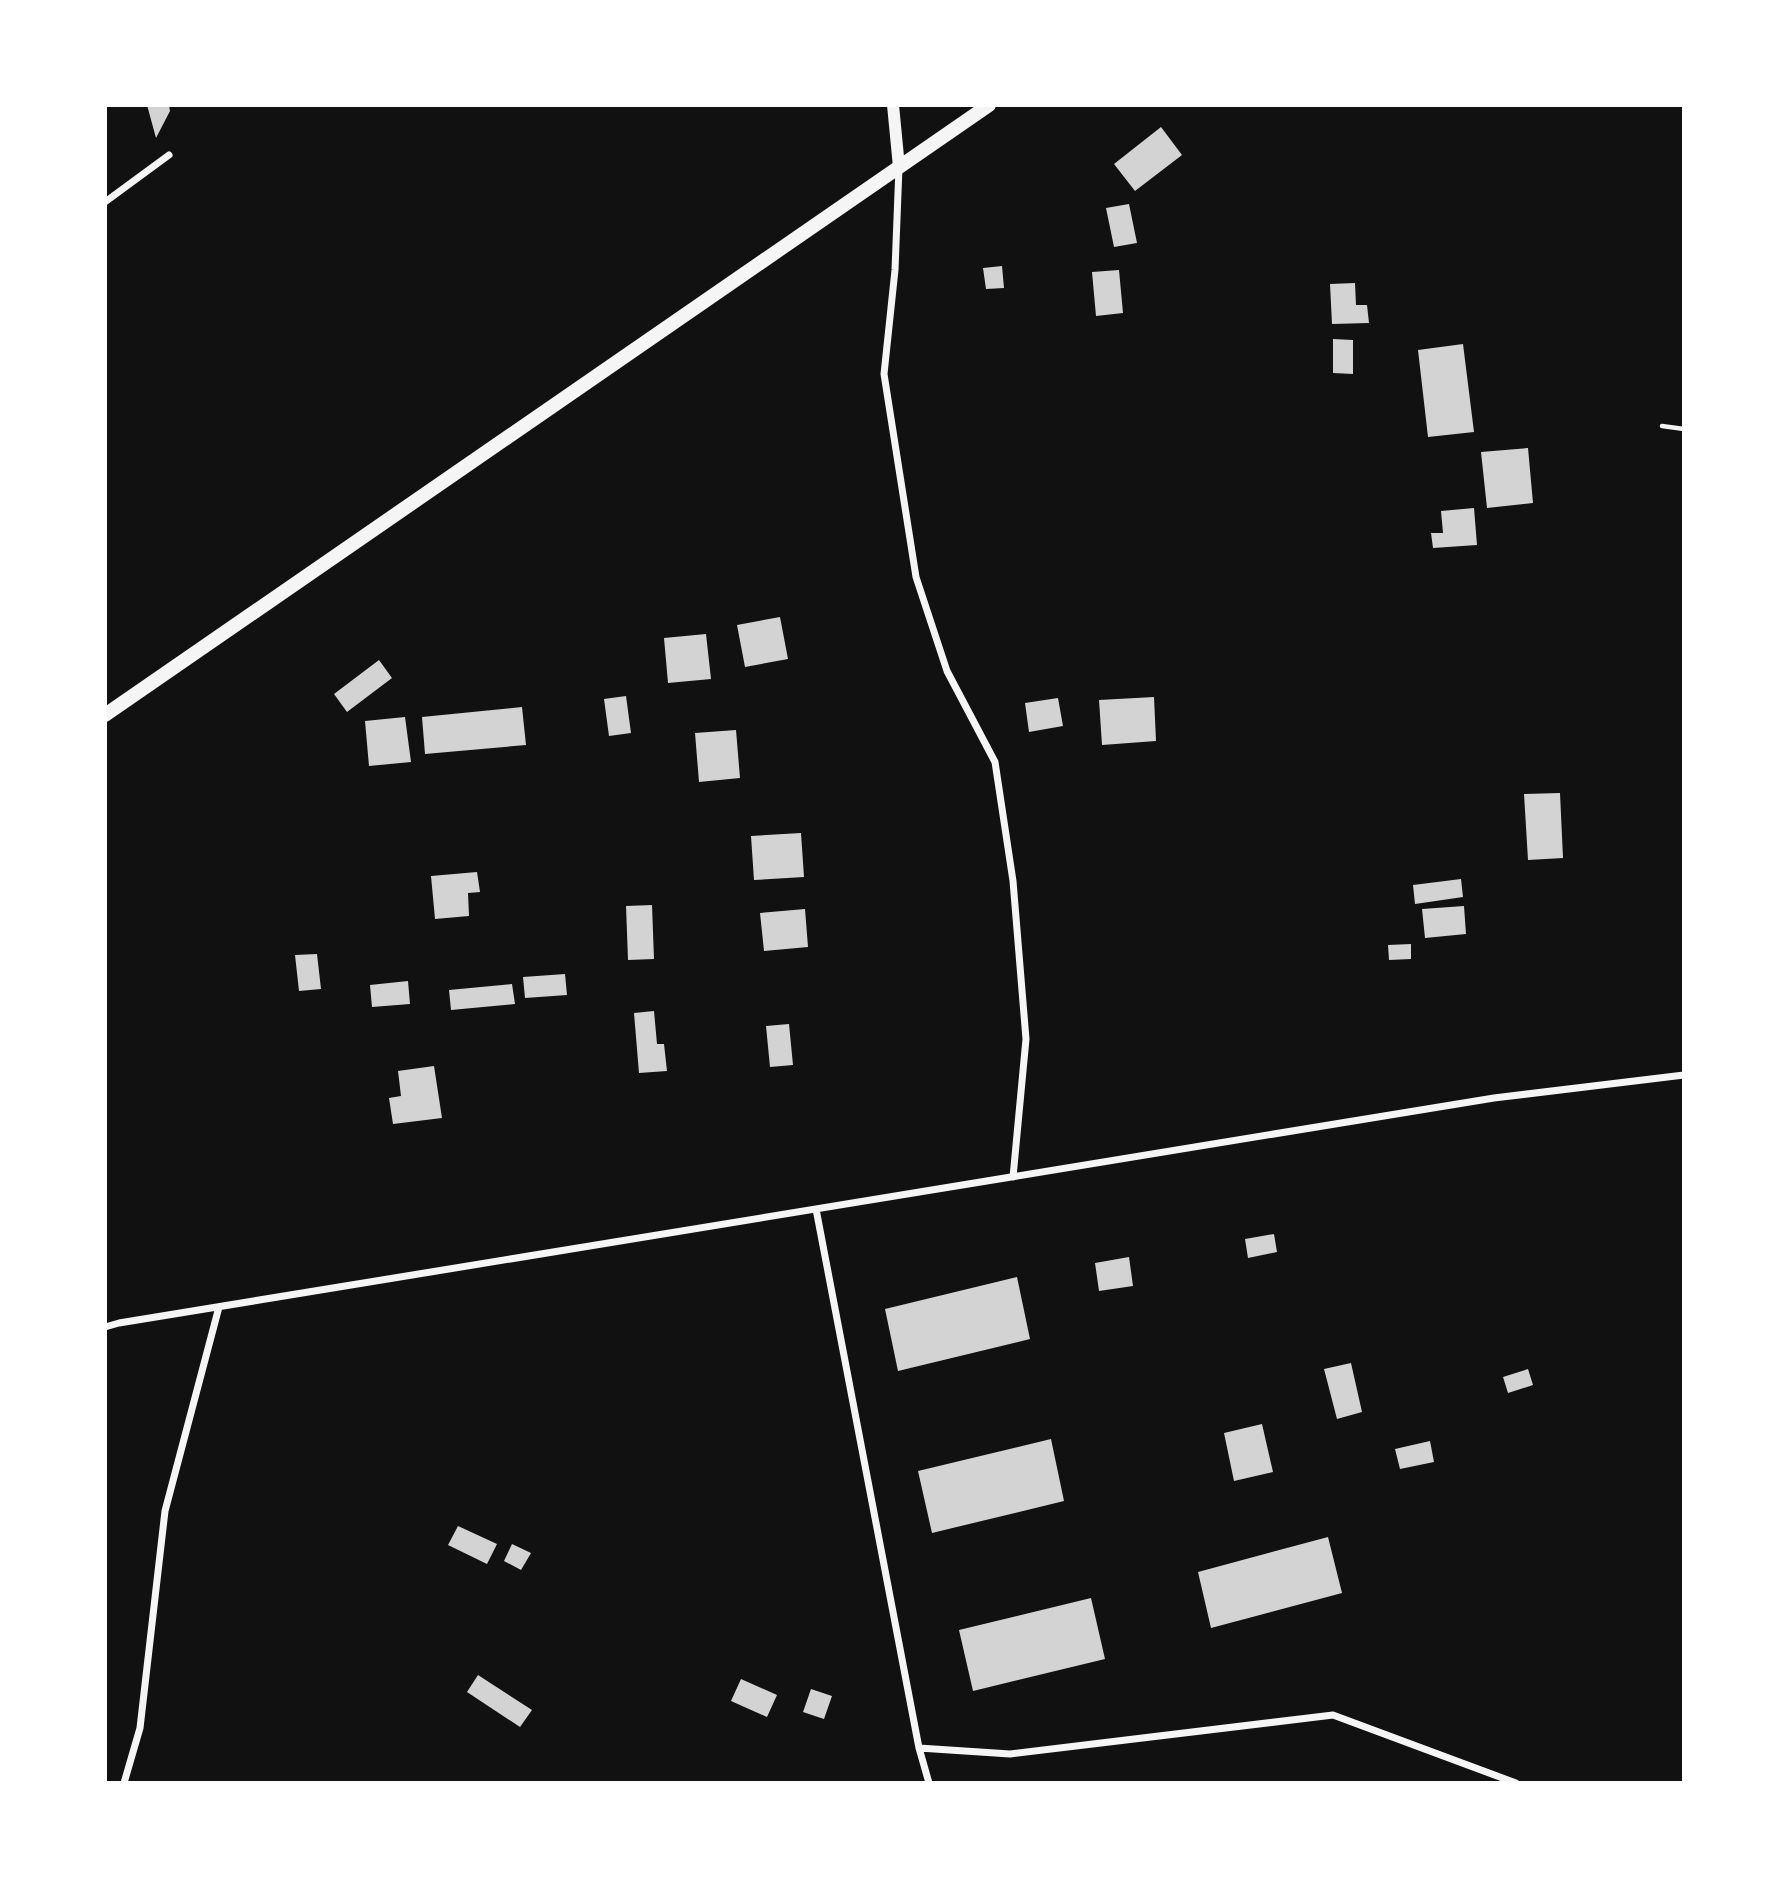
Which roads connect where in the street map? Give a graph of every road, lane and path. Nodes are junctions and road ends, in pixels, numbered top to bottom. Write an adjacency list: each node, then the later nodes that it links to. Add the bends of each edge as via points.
1 (893, 105): 4 (street)
2 (989, 105): 4 (main road)
3 (169, 155): 5 (street)
4 (899, 167): 8 (main road); 10 (street, via 884,373 916,577 947,671 995,762 1013,881 1026,1039)
5 (105, 202)
6 (1662, 426): 7 (path)
7 (1684, 429)
8 (105, 715)
9 (1684, 1075): 10 (street, via 1494,1098)
10 (1013, 1177): 11 (street)
11 (816, 1209): 12 (street); 14 (street)
12 (219, 1307): 13 (street); 15 (street, via 165,1511 141,1728)
13 (105, 1327)
14 (919, 1748): 16 (street); 17 (street, via 1010,1754 1333,1715)
15 (124, 1783)
16 (929, 1783)
17 (1516, 1783)

